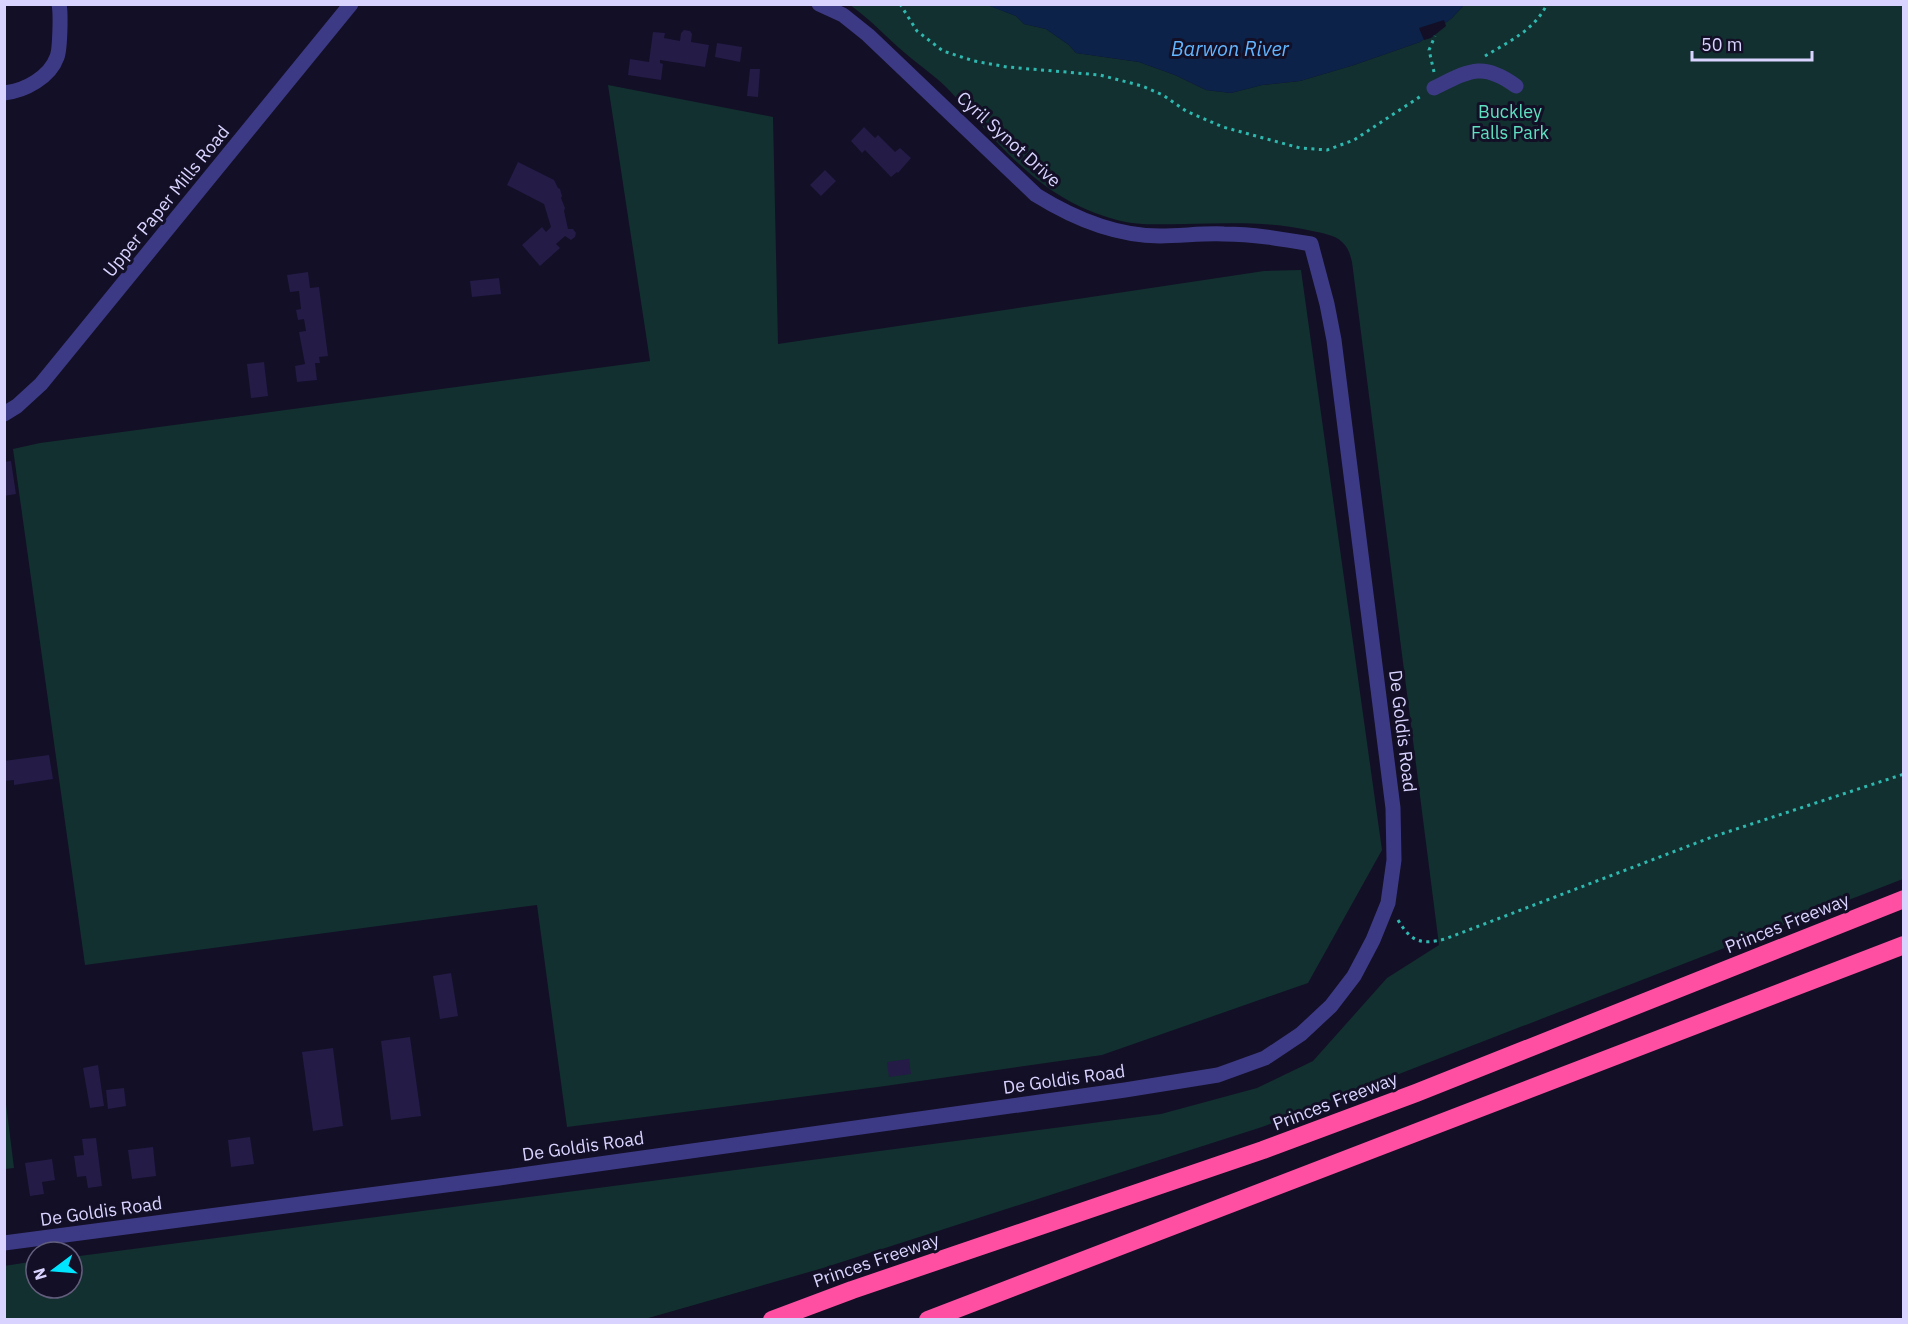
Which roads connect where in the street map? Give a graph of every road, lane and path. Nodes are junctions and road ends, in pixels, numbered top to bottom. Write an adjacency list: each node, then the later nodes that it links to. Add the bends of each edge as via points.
1 (59, 4): 10 (street, via 58,57 42,79)
2 (351, 4): 12 (street, Upper Paper Mills Road, via 41,384)
3 (819, 4): 11 (street, Cyril Synot Drive, via 843,15 868,35 1036,195 1062,211 1122,233 1253,235)
4 (900, 4): 9 (path, via 917,31 943,51 1007,67 1100,75 1142,86 1223,127 1300,148 1327,150 1354,140)
5 (1547, 4): 7 (path, via 1527,30 1480,59)
6 (1435, 36): 9 (path, via 1429,50)
7 (1478, 70): 8 (street, via 1502,76); 9 (street)
8 (1516, 86)
9 (1434, 88)
10 (4, 93)
11 (1311, 244): 15 (street, De Goldis Road, via 1334,340 1393,808 1394,860)
12 (4, 414)
13 (1904, 774): 15 (path, via 1712,837 1428,944 1413,939)
14 (1904, 899): 18 (highway, Princes Freeway, via 1263,1150)
15 (1388, 903): 17 (street, De Goldis Road, via 1354,976 1331,1006 1265,1058 1218,1075 499,1178)
16 (1904, 945): 19 (highway)
17 (4, 1243)
18 (772, 1320)
19 (928, 1320)

